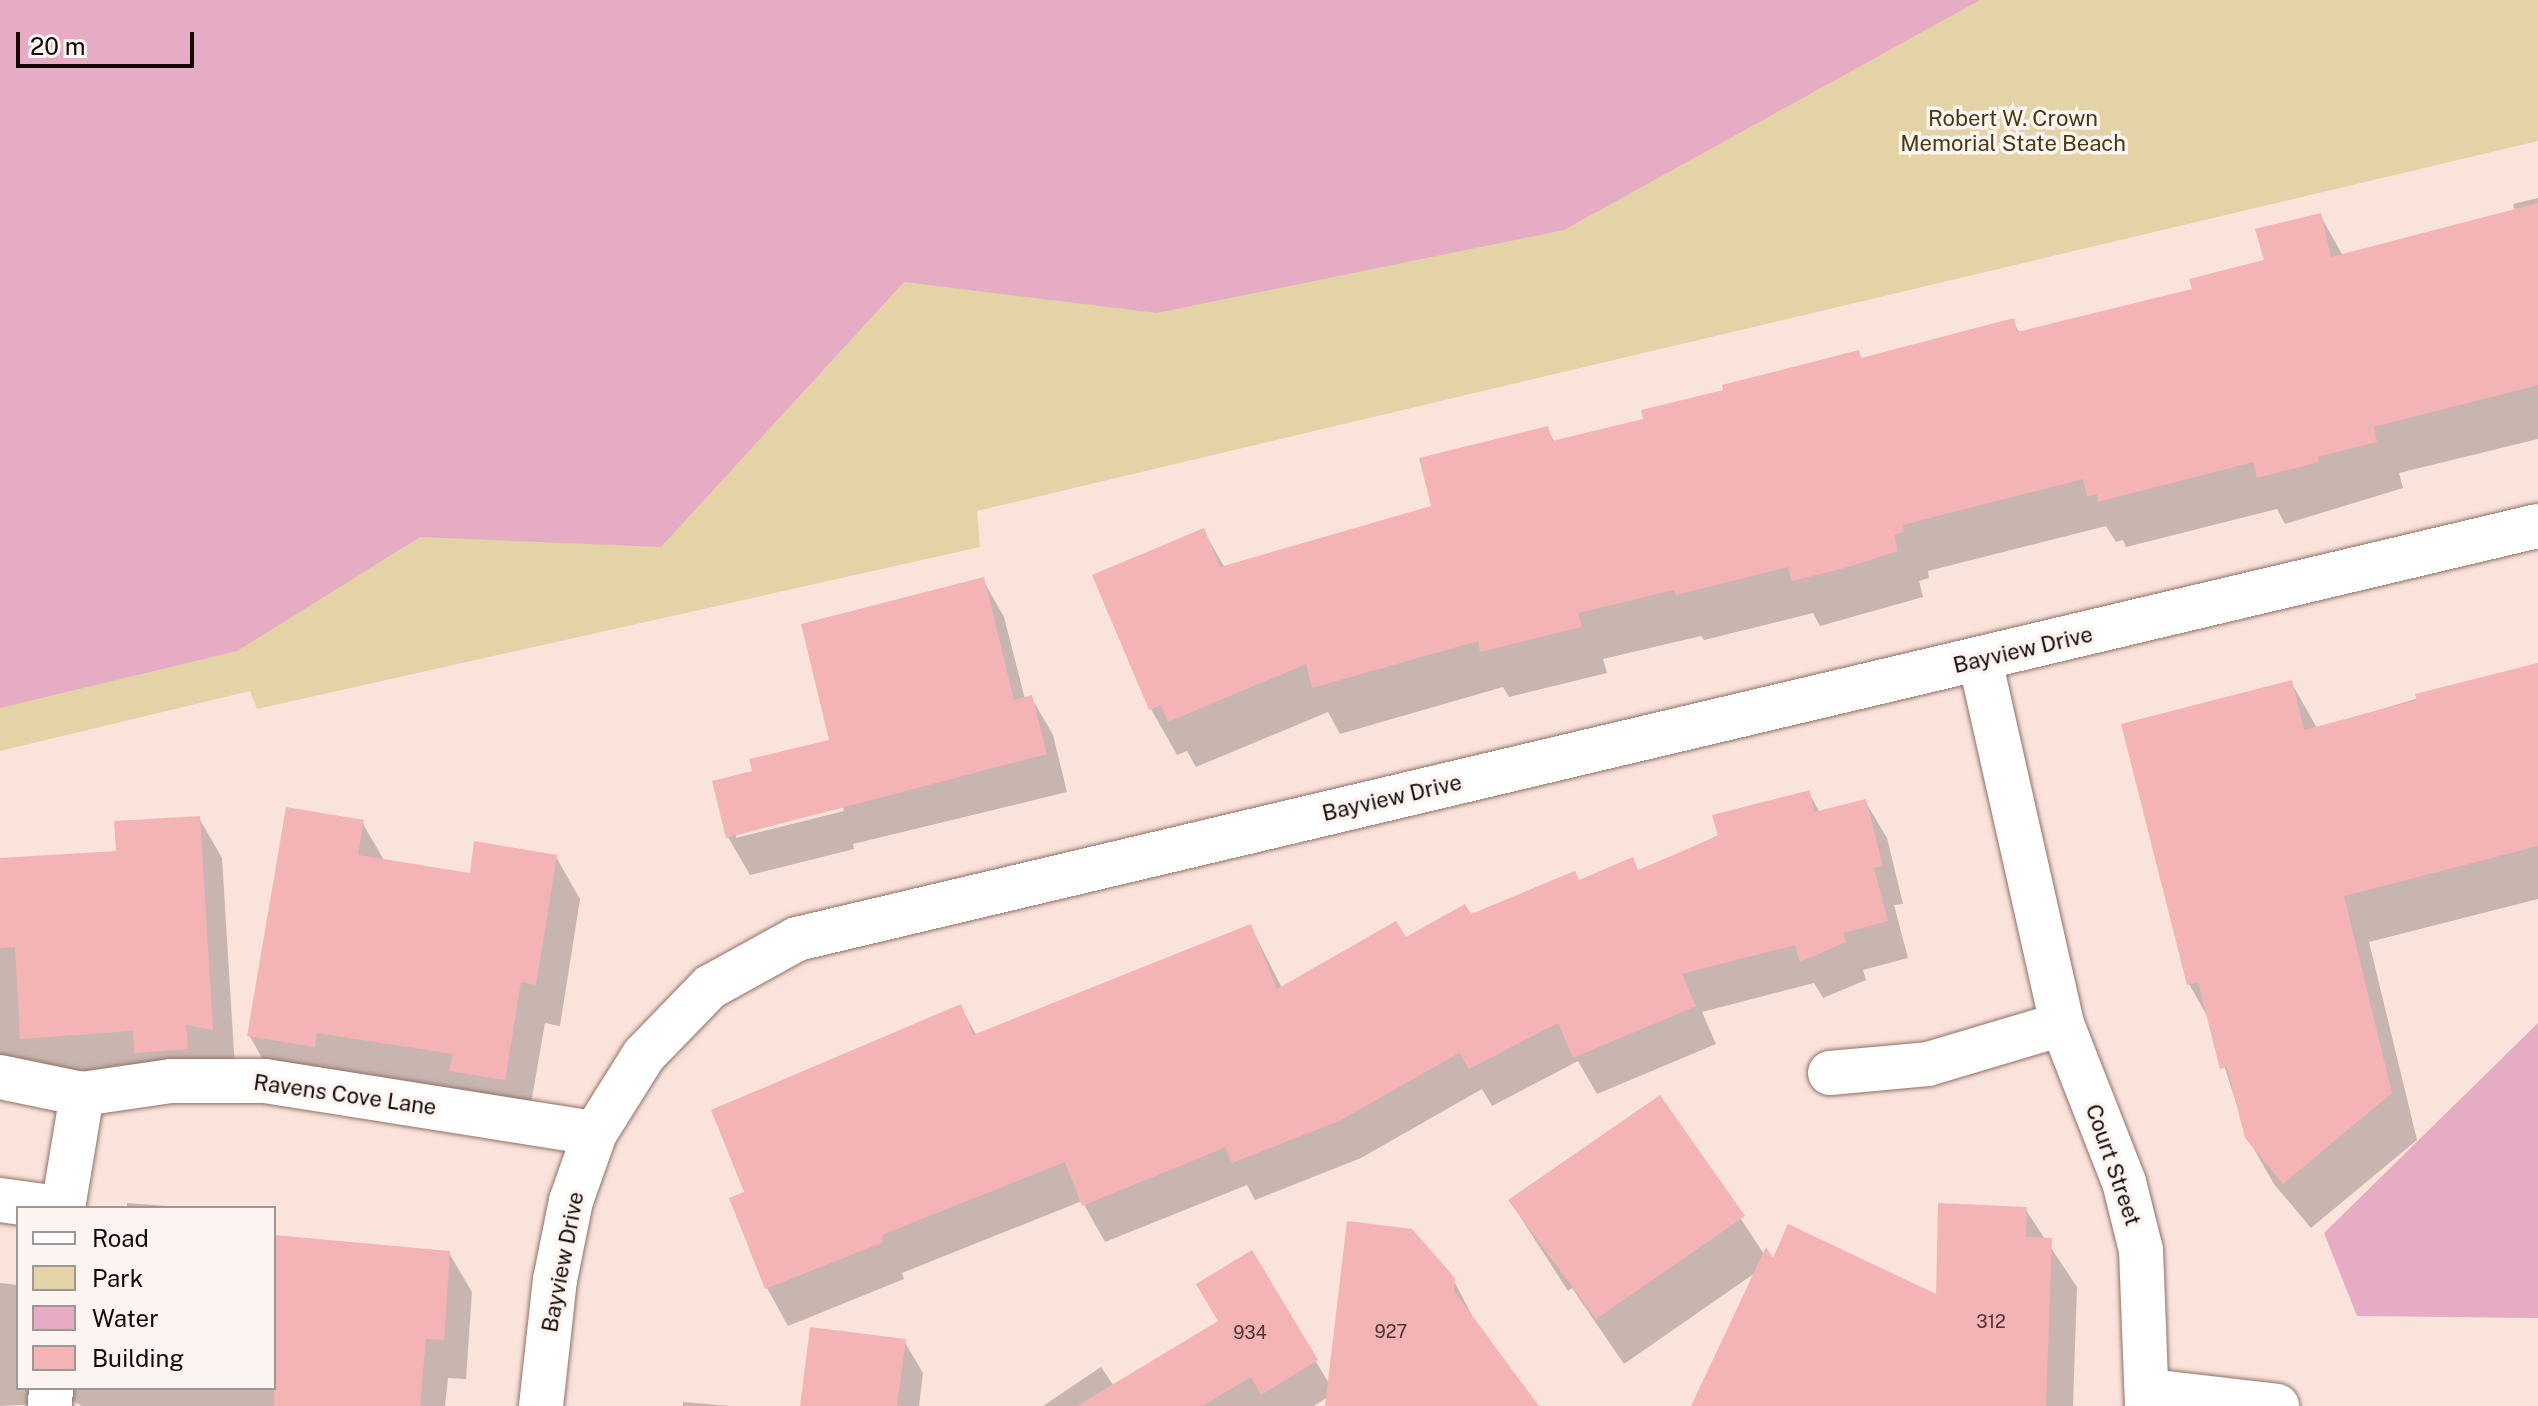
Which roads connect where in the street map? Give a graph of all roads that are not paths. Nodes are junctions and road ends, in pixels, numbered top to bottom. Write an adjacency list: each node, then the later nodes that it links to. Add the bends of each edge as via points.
1 (2538, 526): 2 (street, Bayview Drive)
2 (1980, 660): 3 (street, Court Street); 7 (street, Bayview Drive, via 797,939 710,987 644,1055)
3 (2062, 1024): 4 (street, via 1928,1064); 11 (street, Court Street, via 2124,1182 2141,1250)
4 (1830, 1073)
5 (0, 1077): 6 (street, Ravens Cove Lane)
6 (82, 1094): 7 (street, Ravens Cove Lane, via 171,1081 265,1081); 10 (street)
7 (595, 1133): 12 (street, Bayview Drive, via 571,1201 555,1280)
8 (0, 1200): 9 (street)
9 (46, 1206)
10 (61, 1206)
11 (2147, 1399): 13 (street)
12 (541, 1406)
13 (2277, 1406)

